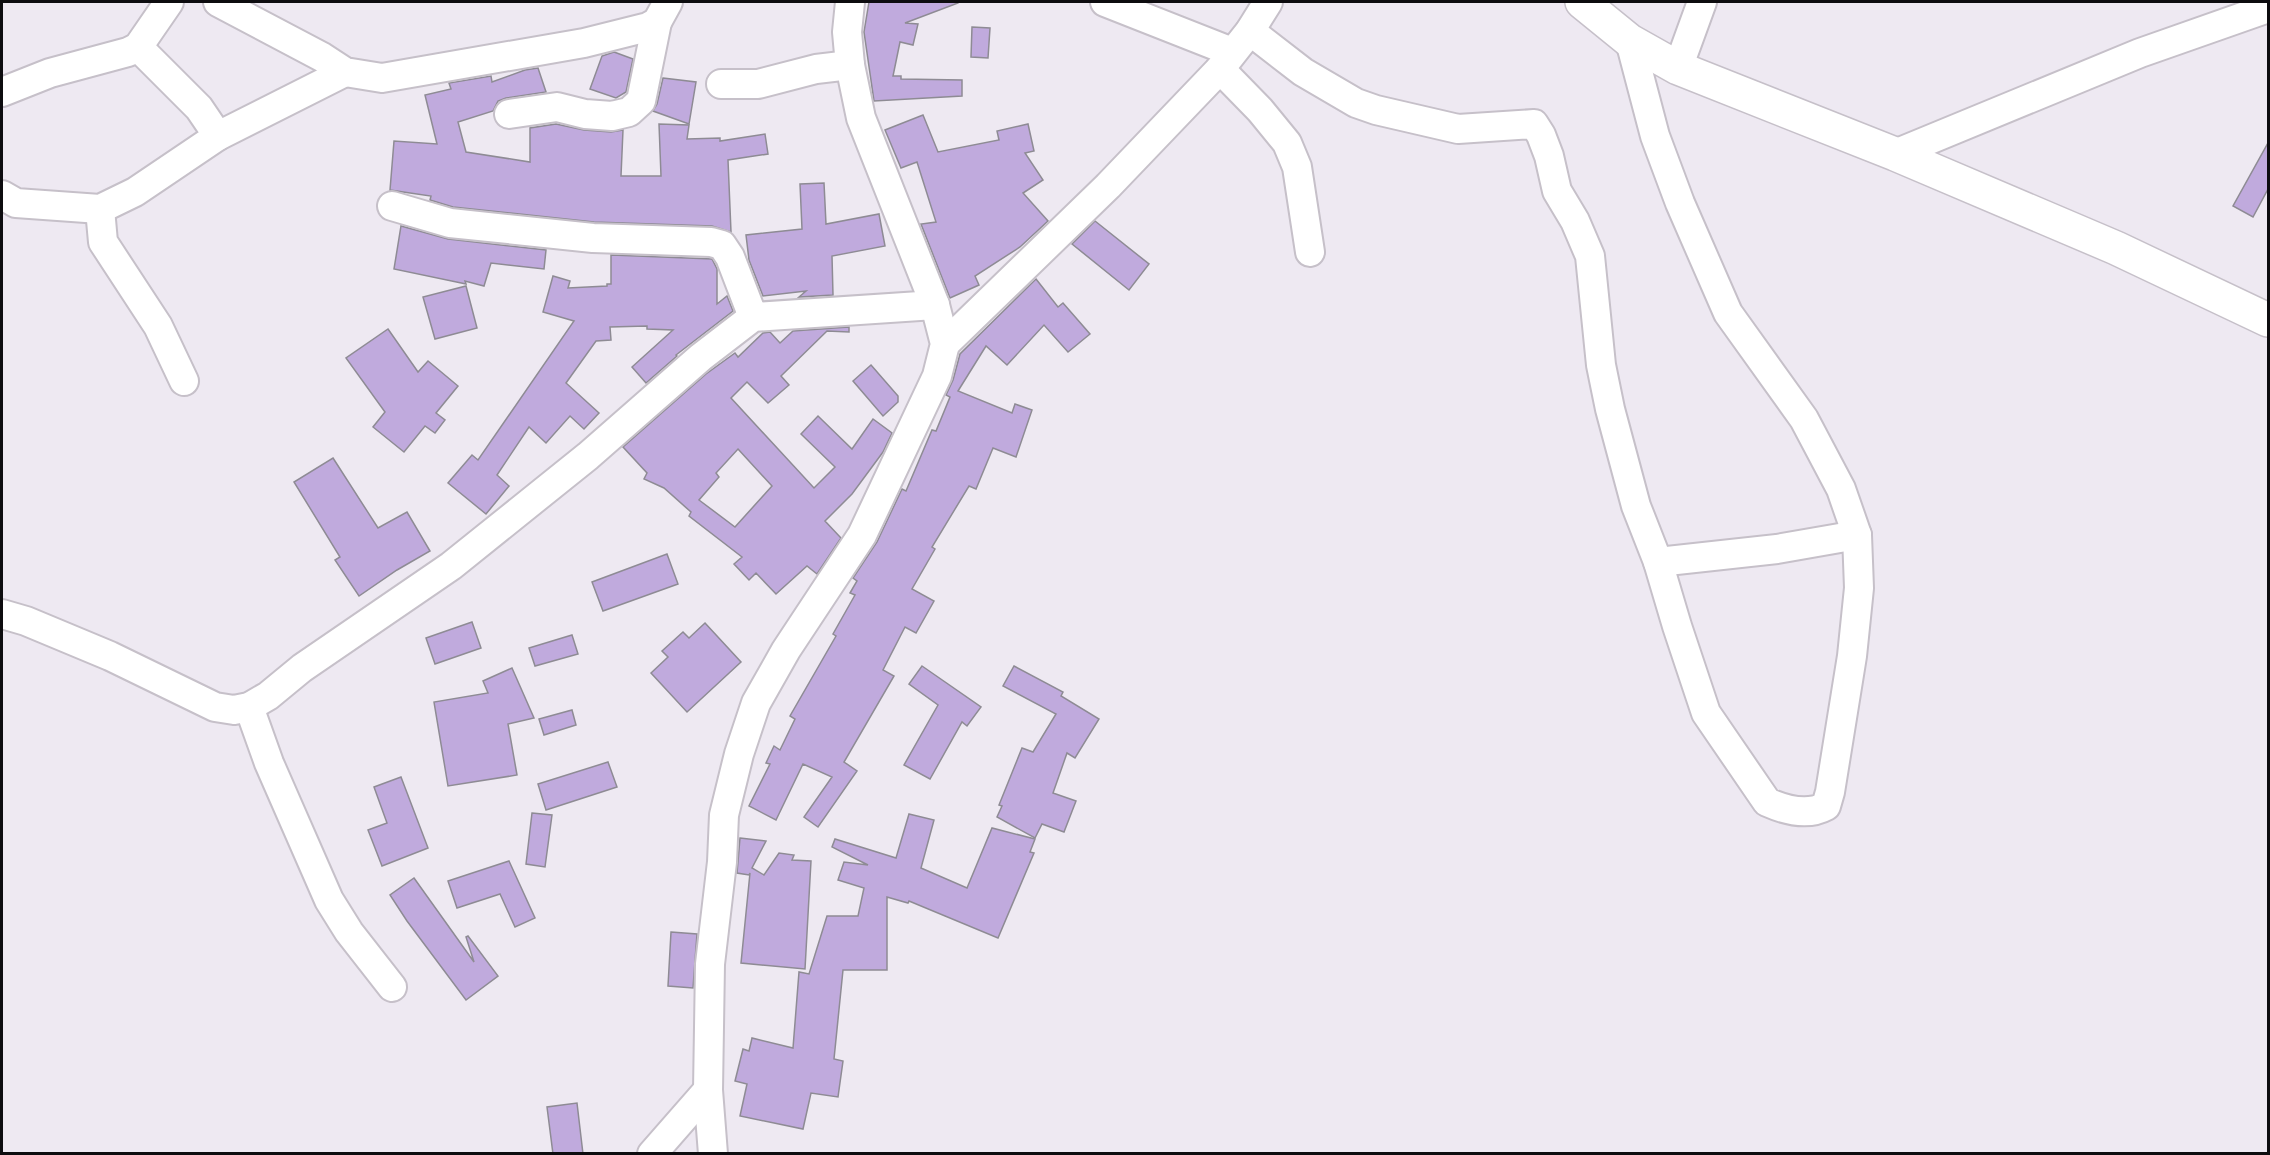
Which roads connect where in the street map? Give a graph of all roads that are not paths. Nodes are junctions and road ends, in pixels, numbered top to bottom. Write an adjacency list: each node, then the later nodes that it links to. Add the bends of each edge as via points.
1 (169, 2): 11 (street)
2 (218, 2): 15 (street)
3 (850, 2): 13 (street)
4 (1105, 2): 12 (street)
5 (1268, 2): 12 (street)
6 (1582, 2): 10 (main road)
7 (1702, 2): 14 (street)
8 (2268, 8): 20 (street, via 2140,53)
9 (663, 12): 15 (street, via 648,27 584,43 382,78); 18 (street, via 641,101 629,112 612,116 557,107)
10 (1630, 41): 14 (main road); 30 (street, via 1655,136 1728,313 1804,419 1841,489)
11 (138, 47): 17 (street); 19 (street, via 199,108)
12 (1234, 51): 24 (street, via 1260,110 1287,142 1297,167); 28 (street, via 1108,186); 31 (street, via 1303,72 1356,103 1376,110 1458,129 1534,124 1549,156 1557,191 1590,256 1598,341 1610,409 1636,506)
13 (850, 64): 16 (street, via 758,84); 25 (street, via 861,118)
14 (1678, 68): 20 (main road)
15 (345, 72): 19 (street)
16 (721, 84)
17 (2, 92)
18 (509, 114)
19 (218, 136): 23 (street, via 135,192)
20 (1895, 154): 27 (main road, via 2116,248)
21 (2, 195): 23 (street, via 16,203)
22 (392, 206): 26 (street, via 450,223 593,238 722,245)
23 (100, 209): 29 (street, via 103,242 158,326)
24 (1310, 252)
25 (936, 305): 26 (street); 28 (street)
26 (753, 317): 33 (street, via 451,566)
27 (2268, 320)
28 (945, 344): 35 (street, via 937,376 862,535 756,703 739,754 724,815 710,964)
29 (184, 381)
30 (1857, 535): 31 (street, via 1777,549); 31 (street, via 1859,588 1852,656 1830,792 1826,806 1818,810 1789,809 1767,802 1706,713)
31 (1658, 562)
32 (2, 614): 33 (street, via 110,656 215,707)
33 (249, 707): 34 (street, via 285,802 329,900)
34 (392, 987)
35 (708, 1089): 36 (street); 37 (street)
36 (652, 1154)
37 (713, 1154)

